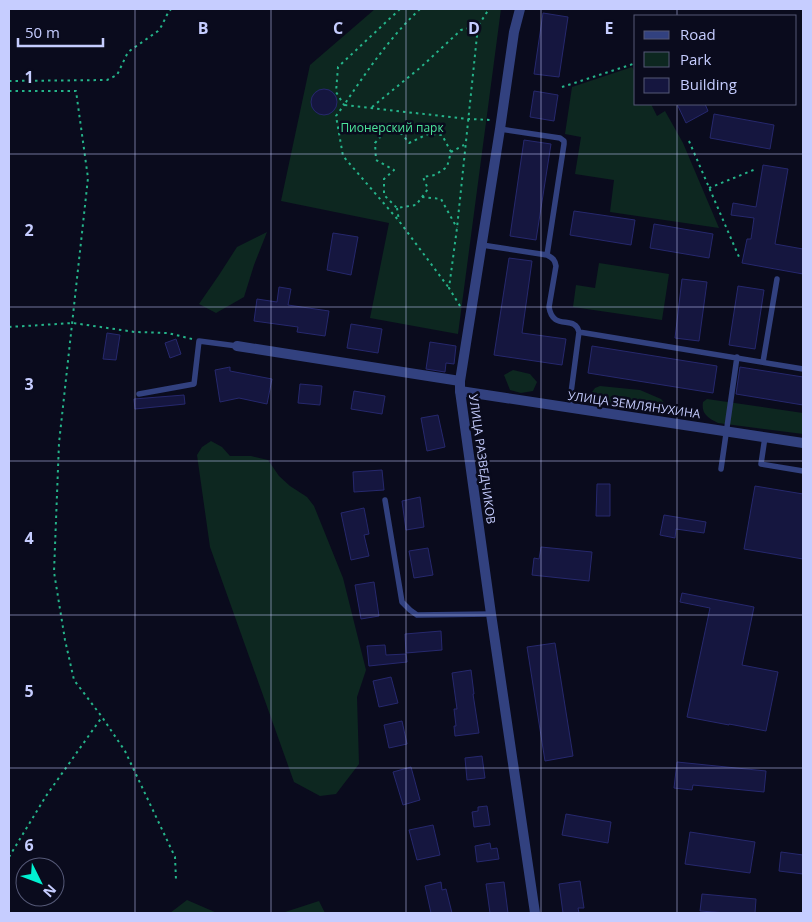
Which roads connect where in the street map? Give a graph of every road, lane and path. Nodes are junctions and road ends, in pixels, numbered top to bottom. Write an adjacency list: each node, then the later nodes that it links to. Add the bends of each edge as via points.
1 (171, 9): 8 (path, via 158,31 128,52 117,75 107,80)
2 (400, 9): 11 (path, via 338,67 336,92)
3 (420, 9): 11 (path, via 379,55)
4 (489, 9): 6 (path)
5 (520, 9): 14 (street, УЛИЦА РАЗВЕДЧИКОВ)
6 (478, 26): 12 (path, via 460,30 422,67); 13 (path)
7 (634, 64): 9 (path)
8 (9, 81)
9 (562, 87)
10 (9, 91): 30 (path, via 76,91 88,178)
11 (344, 105): 12 (path); 22 (path, via 336,116 343,156)
12 (371, 108): 13 (path)
13 (468, 119): 14 (path); 16 (path)
14 (501, 125): 24 (street, УЛИЦА РАЗВЕДЧИКОВ); 25 (lane, via 564,141)
15 (689, 140): 19 (path)
16 (465, 144): 17 (path); 23 (path)
17 (451, 152): 20 (path, via 447,167 435,176 424,177 428,189); 21 (path, via 442,135 428,134 409,143 402,134 387,129 375,143 376,160 394,170 384,180 384,195)
18 (756, 169): 19 (path)
19 (710, 188): 26 (path)
20 (422, 197): 21 (path, via 416,205); 23 (path, via 441,199)
21 (397, 208): 22 (path)
22 (399, 221): 28 (path)
23 (457, 228): 28 (path)
24 (482, 245): 25 (lane); 29 (street, УЛИЦА РАЗВЕДЧИКОВ)
25 (547, 255): 32 (lane, via 556,266 550,312 558,321 574,323)
26 (739, 257)
27 (777, 279): 36 (lane)
28 (449, 288): 29 (path)
29 (470, 321): 38 (street, УЛИЦА РАЗВЕДЧИКОВ)
30 (73, 322): 31 (path); 33 (path, via 135,332 168,333); 48 (path, via 59,443 54,572 74,680)
31 (9, 327)
32 (579, 332): 35 (lane); 40 (lane)
33 (199, 341): 34 (lane); 39 (lane, via 194,384)
34 (237, 346): 38 (street, УЛИЦА ЗЕМЛЯНУХИНА)
35 (737, 357): 36 (lane); 41 (lane)
36 (763, 362): 37 (lane)
37 (803, 369)
38 (460, 386): 40 (street, УЛИЦА ЗЕМЛЯНУХИНА); 47 (street, УЛИЦА РАЗВЕДЧИКОВ)
39 (139, 394)
40 (569, 408): 41 (street, УЛИЦА ЗЕМЛЯНУХИНА)
41 (726, 431): 42 (street, УЛИЦА ЗЕМЛЯНУХИНА); 44 (lane)
42 (765, 437): 43 (street, УЛИЦА ЗЕМЛЯНУХИНА); 45 (lane, via 760,464)
43 (803, 443)
44 (721, 469)
45 (803, 471)
46 (385, 500): 47 (lane, via 402,602 417,615)
47 (491, 614): 51 (street, УЛИЦА РАЗВЕДЧИКОВ)
48 (102, 717): 49 (path, via 46,796); 50 (path, via 125,751 175,857)
49 (9, 857)
50 (176, 880)
51 (535, 913)

